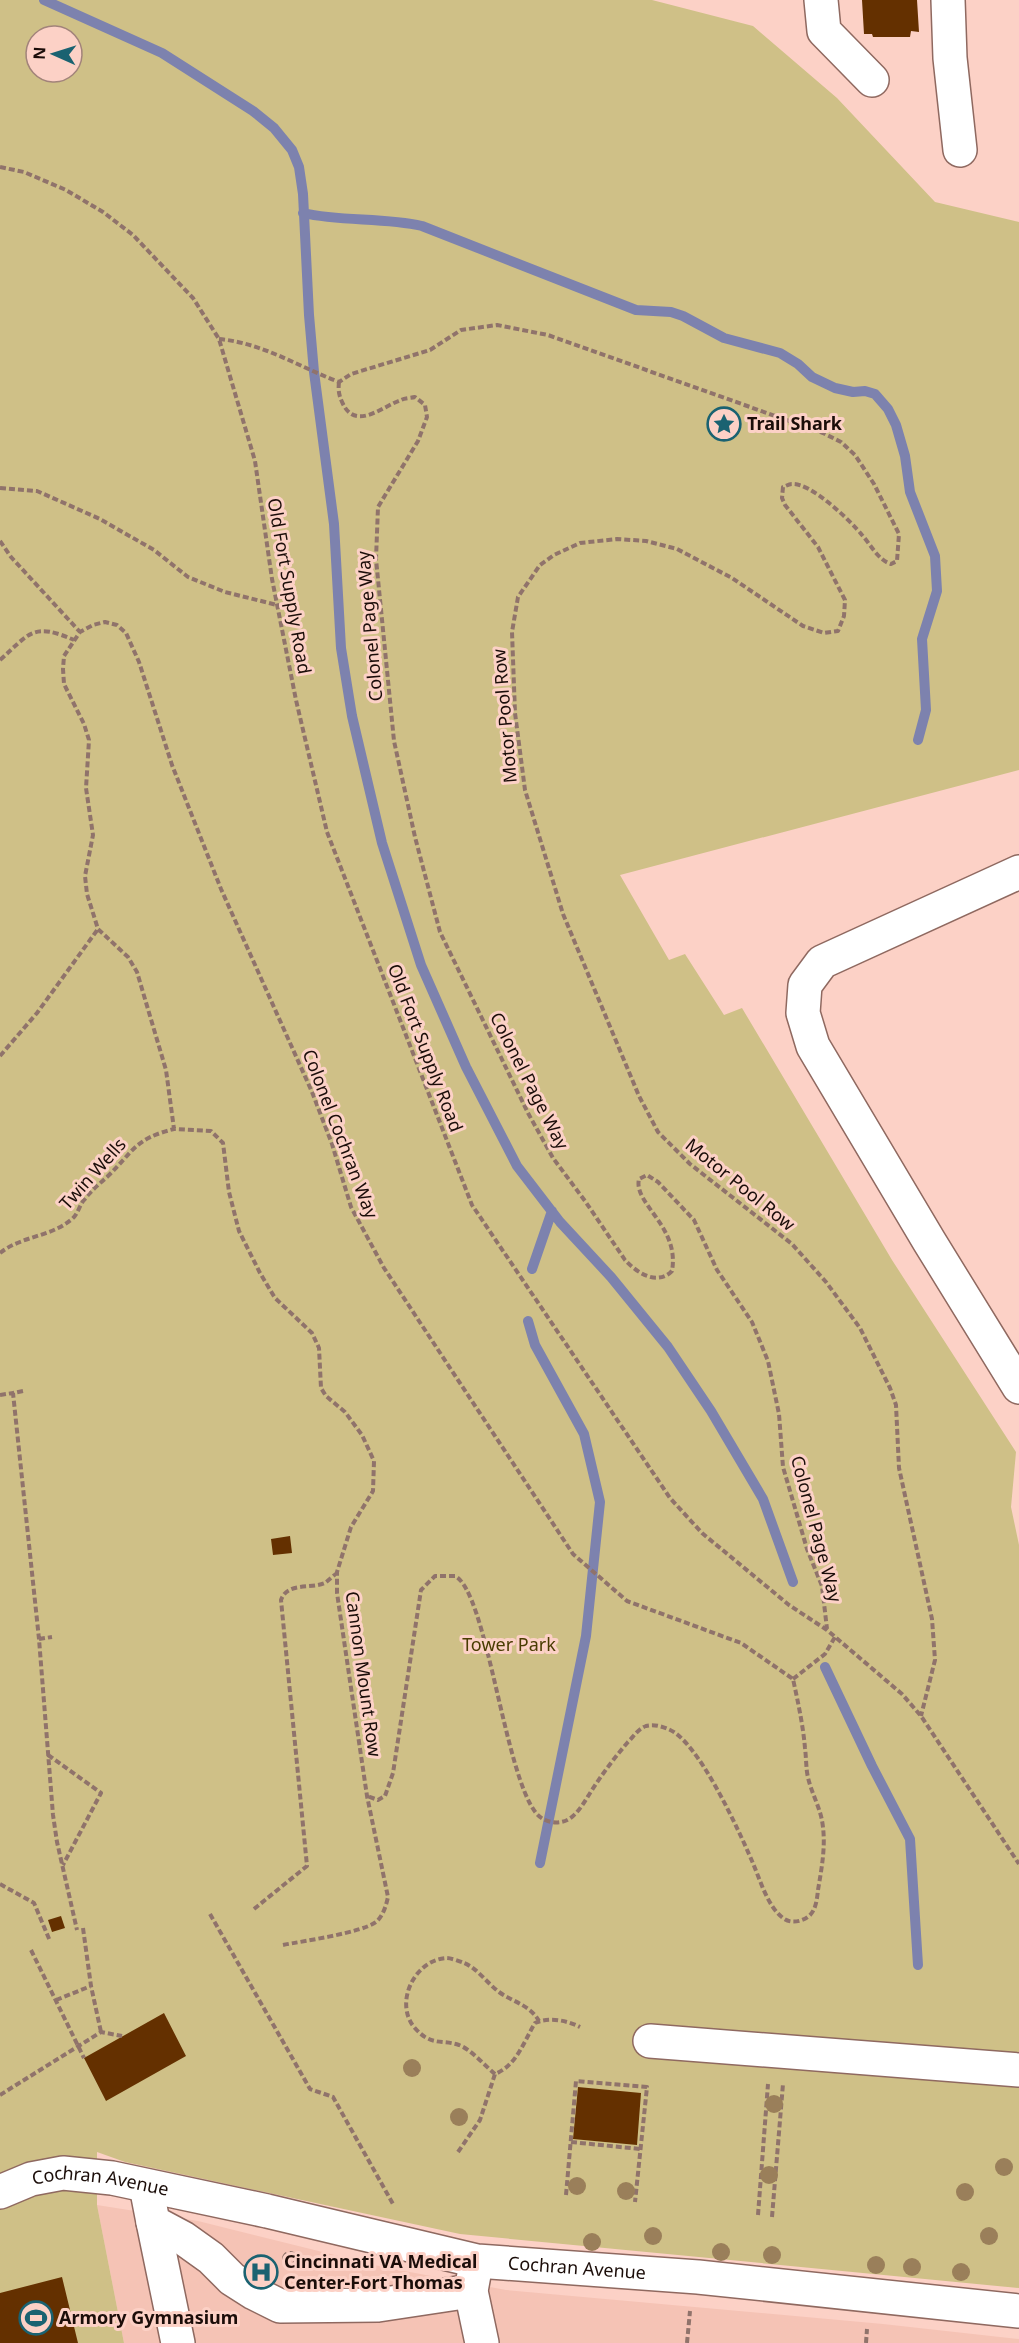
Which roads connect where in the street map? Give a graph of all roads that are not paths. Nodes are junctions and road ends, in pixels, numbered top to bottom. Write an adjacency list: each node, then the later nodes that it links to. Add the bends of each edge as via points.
1 (821, 0): 3 (street, via 824,31)
2 (948, 0): 4 (street)
3 (872, 80)
4 (960, 150)
5 (1019, 872): 6 (street, via 822,962 805,985 803,1013 813,1046)
6 (1019, 1387)
7 (650, 2041): 8 (street)
8 (1019, 2070)
9 (146, 2186): 10 (street, Cochran Avenue, via 63,2173 31,2178); 11 (street); 12 (street, Cochran Avenue, via 417,2247)
10 (0, 2192)
11 (153, 2222): 12 (street, via 183,2238 254,2293 280,2306 378,2305); 14 (street)
12 (474, 2276): 13 (street, Cochran Avenue, via 698,2277); 15 (street)
13 (1019, 2311)
14 (178, 2343)
15 (482, 2343)

